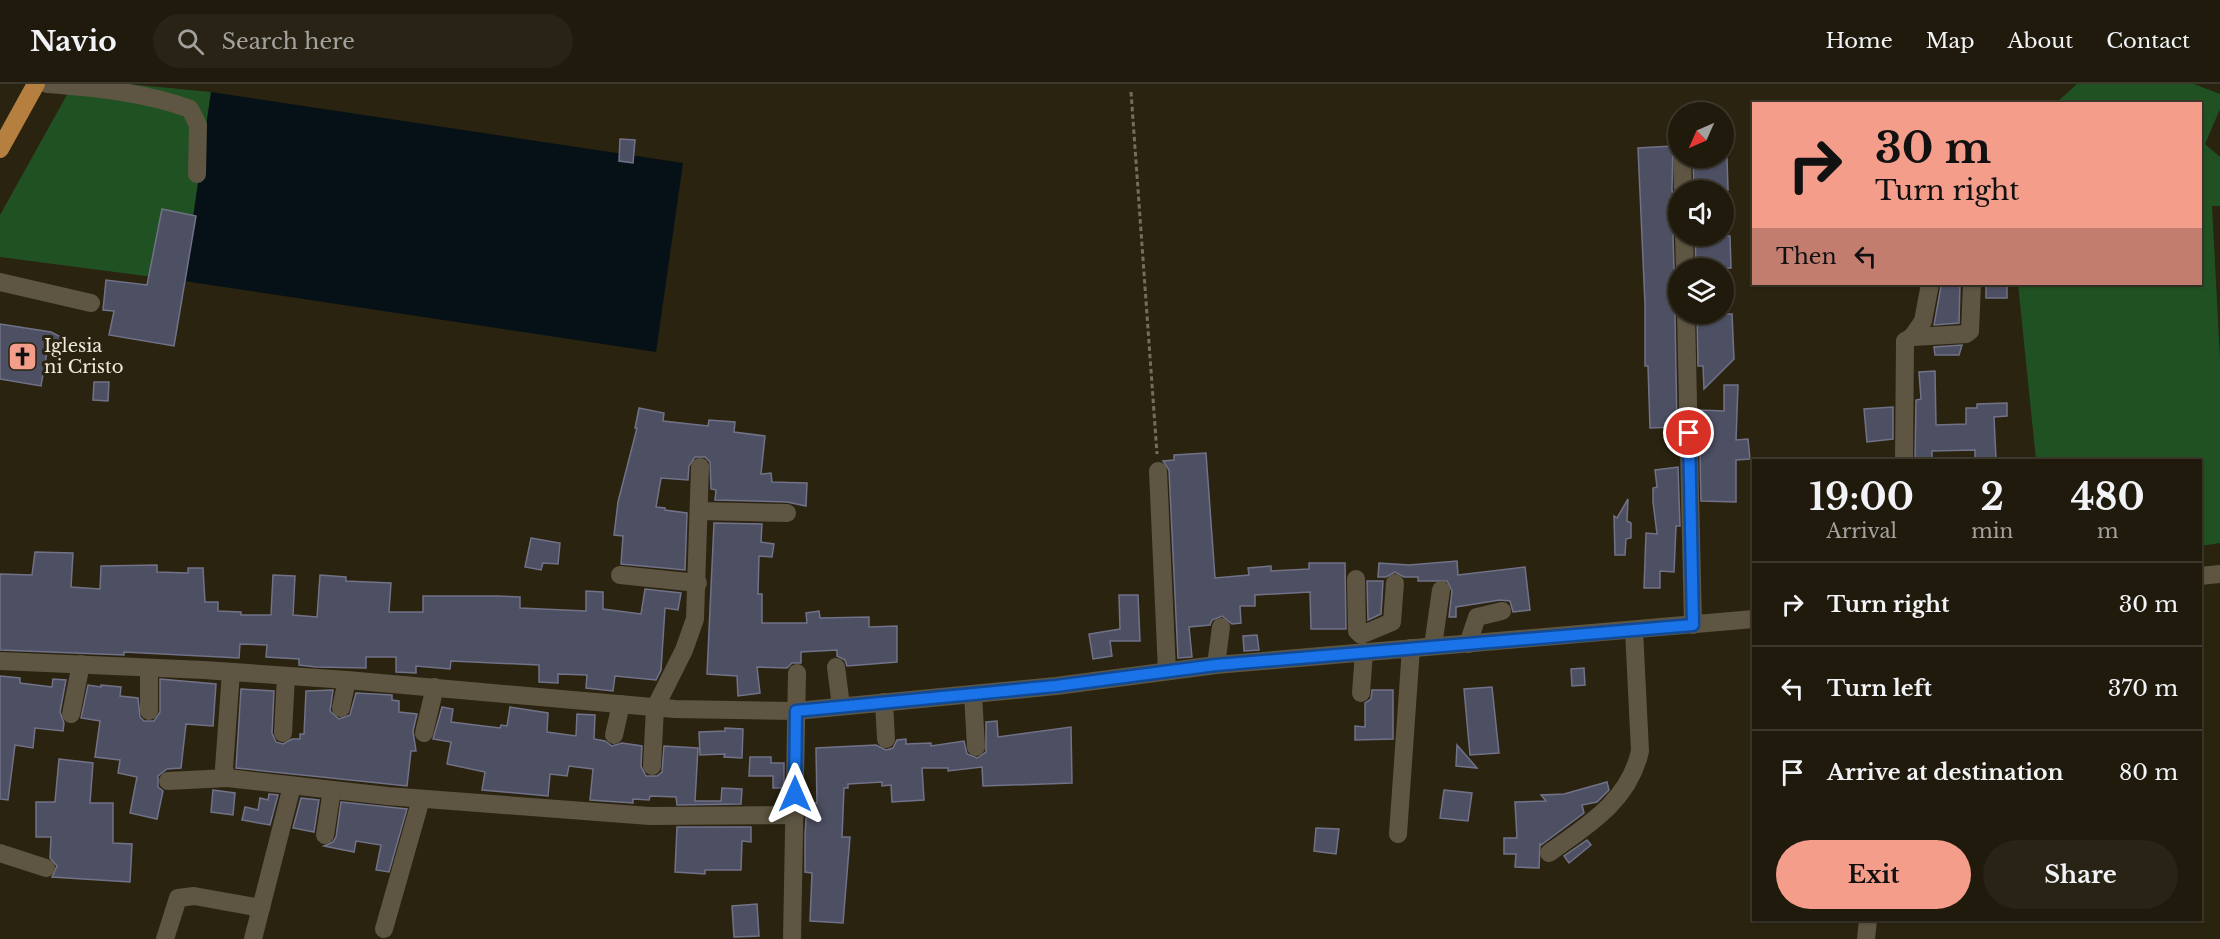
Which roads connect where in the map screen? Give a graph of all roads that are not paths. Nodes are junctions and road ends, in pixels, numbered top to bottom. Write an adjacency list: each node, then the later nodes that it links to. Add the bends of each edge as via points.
1 (36, 84): 3 (main road)
2 (47, 84): 4 (street, via 117,92 190,109 198,125)
3 (0, 149)
4 (196, 174)
5 (0, 282): 8 (street)
6 (1930, 285): 10 (street, via 1923,321)
7 (1972, 285): 10 (street, via 1970,331)
8 (91, 303)
9 (1686, 324): 25 (street)
10 (1912, 337): 11 (street, via 1905,341)
11 (1904, 459)
12 (700, 467): 14 (street)
13 (1158, 471): 38 (street)
14 (699, 511): 15 (street); 20 (street)
15 (788, 513)
16 (2220, 574): 18 (street)
17 (620, 575): 20 (street)
18 (2202, 576)
19 (1356, 579): 28 (street, via 1358,631 1361,635)
20 (698, 583): 50 (street, via 695,619)
21 (1395, 583): 28 (street, via 1392,622)
22 (1441, 590): 30 (street)
23 (1502, 611): 29 (street, via 1477,617)
24 (1752, 619): 25 (street)
25 (1693, 625): 27 (street)
26 (1221, 627): 35 (street)
27 (1634, 630): 29 (street); 69 (street, via 1640,751 1637,765 1624,791 1601,815)
28 (1374, 631): 32 (street)
29 (1468, 644): 30 (street)
30 (1433, 646): 31 (street)
31 (1411, 648): 32 (street); 66 (street)
32 (1370, 651): 35 (street); 44 (street)
33 (0, 661): 34 (street)
34 (81, 664): 37 (street); 53 (street)
35 (1216, 665): 38 (street)
36 (836, 667): 48 (street)
37 (149, 668): 39 (street); 51 (street)
38 (1167, 671): 45 (street)
39 (231, 672): 41 (street); 60 (street, via 224,768)
40 (797, 673): 52 (street)
41 (286, 676): 42 (street); 54 (street)
42 (347, 680): 43 (street); 49 (street)
43 (435, 687): 47 (street); 55 (street)
44 (1361, 693)
45 (973, 694): 46 (street); 58 (street)
46 (884, 702): 48 (street); 57 (street)
47 (621, 704): 50 (street); 56 (street)
48 (841, 706): 52 (street)
49 (341, 708)
50 (655, 708): 52 (street); 59 (street)
51 (149, 711)
52 (796, 711): 65 (street)
53 (71, 714)
54 (283, 733)
55 (424, 733)
56 (614, 735)
57 (886, 739)
58 (976, 747)
59 (652, 766)
60 (227, 778): 61 (street); 62 (street)
61 (168, 781)
62 (292, 786): 63 (street); 71 (street)
63 (332, 790): 64 (street); 67 (street)
64 (421, 799): 65 (street, via 650,816); 73 (street)
65 (795, 815): 76 (street)
66 (1398, 834)
67 (325, 835)
68 (0, 853): 70 (street)
69 (1549, 853)
70 (45, 868)
71 (261, 908): 74 (street, via 194,896 178,898); 75 (street)
72 (1868, 921): 77 (street)
73 (384, 929)
74 (165, 939)
75 (253, 939)
76 (792, 939)
77 (1866, 939)

